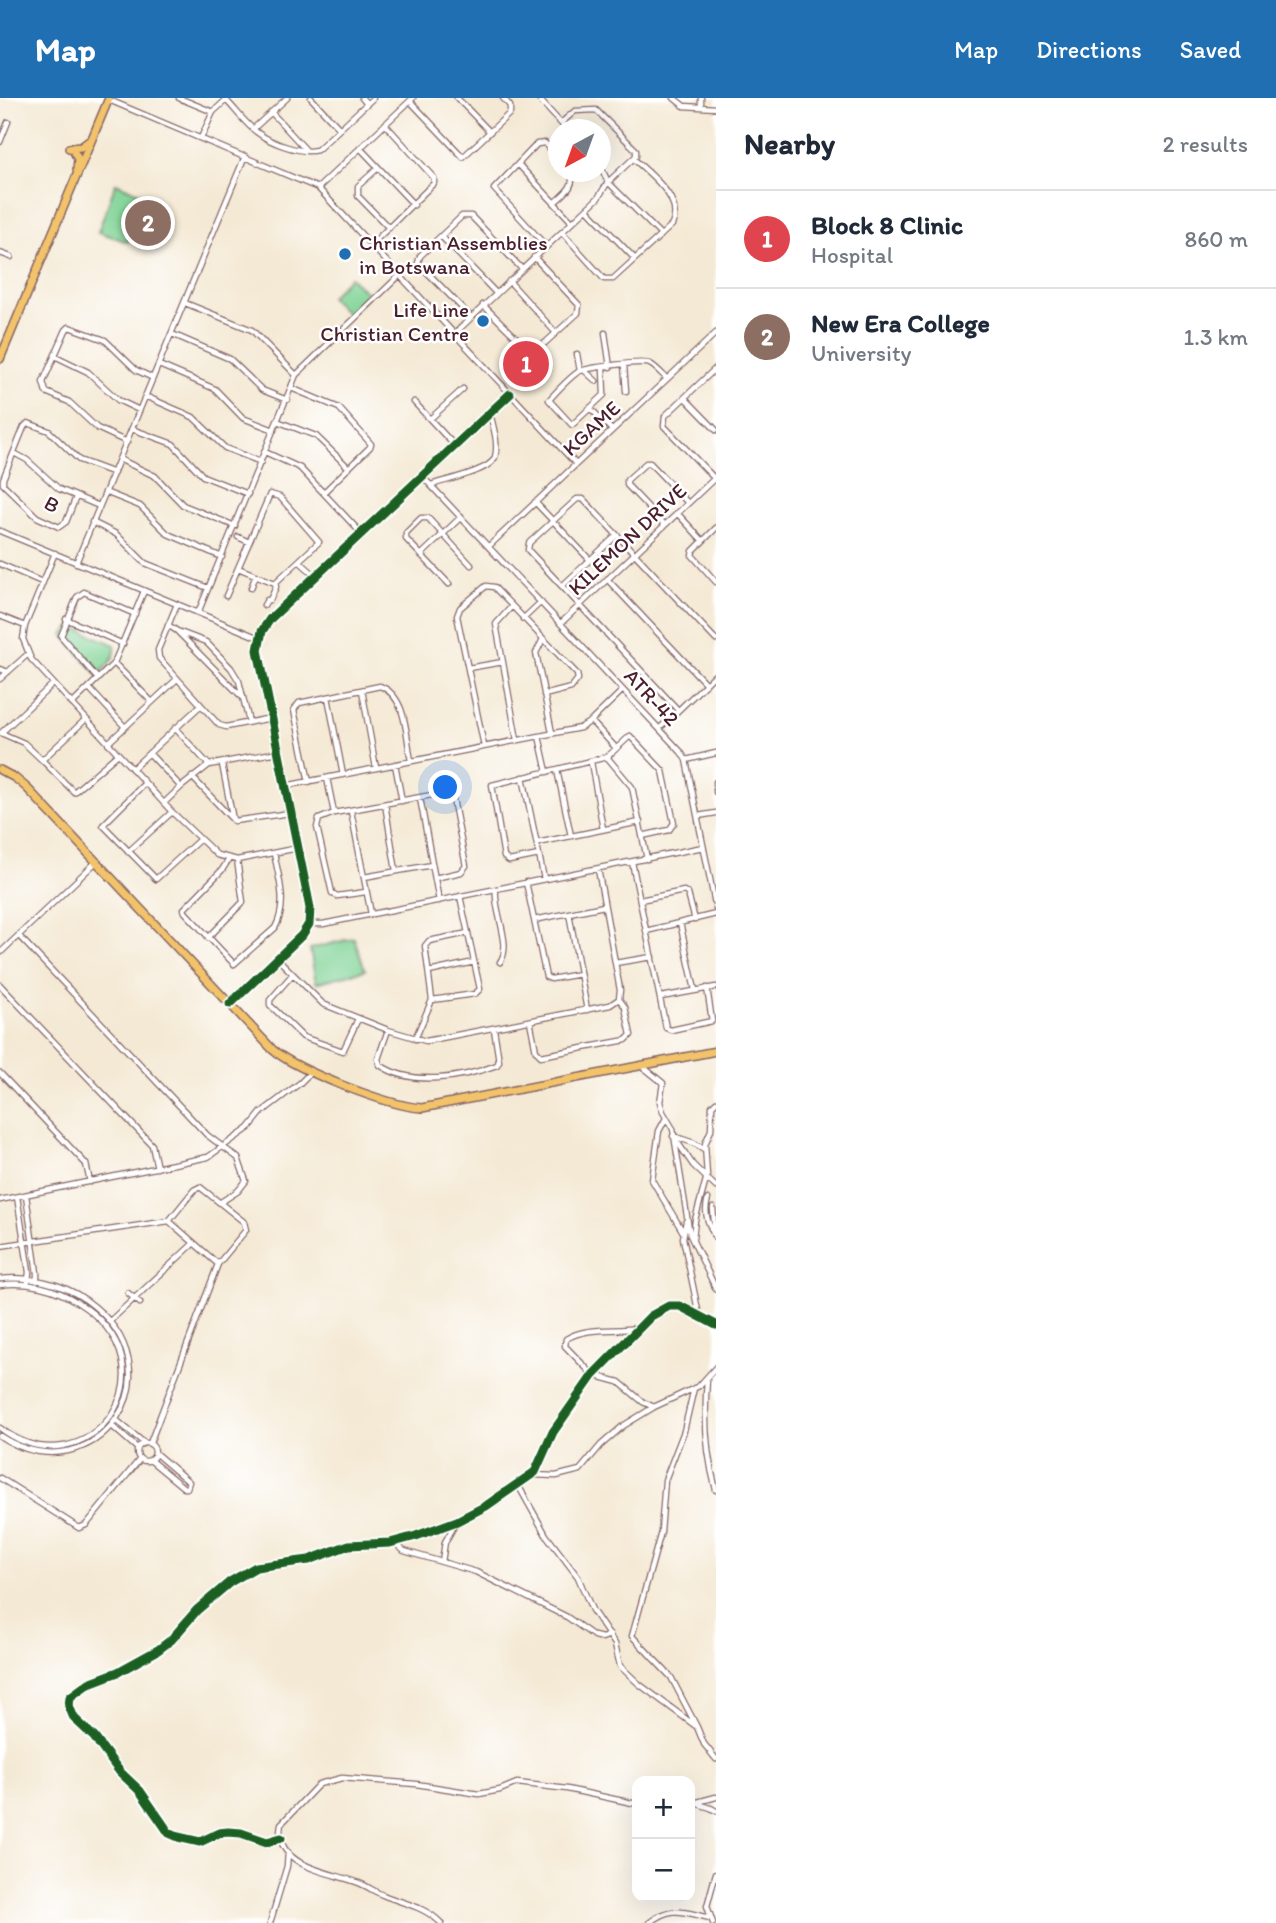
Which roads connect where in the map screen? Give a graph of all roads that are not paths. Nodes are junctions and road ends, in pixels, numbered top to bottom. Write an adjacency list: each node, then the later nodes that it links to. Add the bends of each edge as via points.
1 (179, 98): 17 (street)
2 (287, 98): 18 (street)
3 (310, 98): 26 (street)
4 (362, 98): 14 (street)
5 (373, 98): 14 (street)
6 (457, 98): 27 (street)
7 (503, 98): 27 (street, via 511,110)
8 (538, 98): 19 (street)
9 (674, 98): 15 (street, via 684,106)
10 (701, 98): 15 (street)
11 (108, 99): 28 (street); 29 (main road); 46 (main road)
12 (227, 99): 17 (street); 25 (street)
13 (411, 99): 23 (street); 27 (street, via 463,157)
14 (367, 104): 26 (street)
15 (701, 107): 16 (street)
16 (716, 108)
17 (213, 112): 28 (street)
18 (271, 113): 25 (street); 33 (street)
19 (557, 119)
20 (566, 119): 21 (street, via 575,111 596,110)
21 (605, 119)
22 (8, 122): 30 (street)
23 (385, 124): 31 (street); 44 (street, via 434,178 433,186)
24 (611, 125): 35 (street, via 636,150)
25 (253, 129): 33 (street)
26 (340, 129): 33 (street, via 317,150)
27 (490, 132)
28 (201, 138): 34 (street)
29 (89, 141): 38 (main road); 38 (main road, via 71,149 78,159)
30 (0, 142)
31 (360, 148): 37 (street); 42 (street)
32 (548, 148): 36 (street, via 537,145)
33 (307, 152)
34 (244, 156): 42 (street); 62 (street)
35 (634, 159): 39 (street); 51 (street, via 674,202 674,222)
36 (518, 164): 43 (street); 53 (street, via 494,189)
37 (378, 167): 44 (street); 48 (street, via 358,186 358,196)
38 (77, 170): 46 (main road)
39 (611, 179)
40 (574, 182): 43 (street)
41 (608, 182): 45 (street); 51 (street)
42 (318, 188): 52 (street)
43 (555, 202): 47 (street)
44 (414, 205): 48 (street)
45 (587, 209): 47 (street); 57 (street)
46 (61, 214): 74 (main road)
47 (572, 222): 49 (street)
48 (389, 228): 52 (street)
49 (562, 232): 53 (street); 57 (street, via 604,279 613,279)
50 (441, 236): 58 (street, via 462,216 471,216); 61 (street); 64 (street, via 418,263)
51 (661, 236): 57 (street)
52 (371, 245): 59 (street)
53 (546, 246): 56 (street)
54 (0, 253): 55 (street)
55 (11, 257)
56 (534, 257): 58 (street); 65 (street, via 579,305 578,313)
57 (635, 260)
58 (522, 269): 60 (street)
59 (400, 275): 69 (street); 82 (street)
60 (509, 281): 61 (street); 65 (street)
61 (496, 293): 63 (street)
62 (185, 303): 68 (street); 82 (street, via 252,330)
63 (483, 305): 64 (street); 65 (street, via 531,352)
64 (471, 317): 69 (street)
65 (556, 333)
66 (605, 333): 77 (street)
67 (716, 333): 70 (street, KGAME)
68 (172, 334): 75 (street); 93 (street, via 230,359 260,388)
69 (454, 334): 90 (street)
70 (711, 338): 71 (street); 84 (street, KGAME)
71 (716, 344)
72 (577, 354): 80 (street)
73 (54, 356): 83 (street, via 65,330 71,327 105,341 136,370); 96 (street, via 88,372 118,400); 104 (street, via 44,390 68,401 97,428)
74 (0, 359)
75 (159, 365): 83 (street); 101 (street, via 215,389 243,418)
76 (624, 365): 77 (street); 84 (street, via 648,363); 89 (street)
77 (610, 367): 78 (street)
78 (603, 368): 80 (street); 95 (street, via 604,396)
79 (716, 368): 81 (street)
80 (582, 370): 86 (street); 95 (street, via 549,400 573,425)
81 (710, 374): 85 (street); 92 (street)
82 (296, 375): 87 (street)
83 (153, 378): 91 (street)
84 (667, 379): 102 (street, KGAME)
85 (716, 380)
86 (596, 381)
87 (291, 388): 93 (street); 111 (street, via 335,405 368,440 370,447)
88 (463, 389): 98 (street)
89 (626, 391)
90 (510, 394): 97 (street); 110 (street)
91 (145, 396): 96 (street); 109 (street, via 193,417 225,448)
92 (685, 398): 103 (street); 114 (street, via 665,416 664,426)
93 (287, 400): 99 (street)
94 (414, 402): 98 (street)
95 (591, 409): 102 (street)
96 (139, 410): 100 (street)
97 (490, 412): 105 (street); 115 (street, via 496,440 494,461)
98 (430, 419): 105 (street)
99 (278, 421): 101 (street); 111 (street, via 316,436)
100 (132, 429): 104 (street); 118 (street, via 173,444 203,476)
101 (274, 430): 106 (street)
102 (612, 430): 110 (street, KGAME)
103 (716, 430)
104 (127, 442): 108 (street)
105 (454, 445): 113 (street)
106 (265, 452): 109 (street); 117 (street, via 296,466)
107 (14, 453): 112 (street, via 24,428 31,423 48,431 79,460); 119 (street); 119 (street, B, via 3,484 37,517 60,527)
108 (119, 459): 112 (street); 128 (street, via 155,476 183,505)
109 (261, 462): 118 (street)
110 (576, 464): 120 (street, KGAME)
111 (348, 467): 117 (street)
112 (114, 473): 116 (street)
113 (422, 476): 115 (street, ATR-42); 131 (street)
114 (715, 478): 121 (street, KILEMON DRIVE)
115 (430, 485): 124 (street, ATR-42)
116 (105, 492): 122 (street); 141 (street, via 140,506 166,534)
117 (324, 492): 131 (street)
118 (248, 494): 128 (street)
119 (76, 497): 122 (street)
120 (535, 502): 125 (street); 137 (street, KGAME)
121 (688, 503): 123 (street, KILEMON DRIVE); 127 (street, via 646,463 626,483)
122 (99, 506): 126 (street)
123 (677, 513): 127 (street, KILEMON DRIVE); 135 (street)
124 (461, 517): 132 (street); 137 (street, ATR-42)
125 (553, 521): 133 (street, via 580,498); 142 (street); 155 (street, via 527,546)
126 (92, 523): 144 (street); 157 (street, via 116,534 145,562)
127 (665, 525): 139 (street, KILEMON DRIVE)
128 (235, 526): 141 (street)
129 (716, 530): 135 (street)
130 (0, 531): 138 (street)
131 (361, 533): 149 (street)
132 (443, 534): 140 (street); 140 (street, via 421,518 405,535); 146 (street)
133 (617, 535): 139 (street); 142 (street)
134 (238, 537): 136 (street)
135 (703, 541): 152 (street, via 692,555)
136 (249, 542): 143 (street, via 269,495 279,497 319,541); 147 (street)
137 (489, 546): 160 (street, ATR-42)
138 (55, 553): 144 (street); 151 (street)
139 (635, 554): 150 (street, KILEMON DRIVE); 176 (street)
140 (421, 555): 154 (street)
141 (222, 558): 157 (street)
142 (590, 560): 155 (street)
143 (299, 561): 149 (street); 153 (street)
144 (76, 563): 158 (street)
145 (0, 564): 151 (street)
146 (471, 565)
147 (238, 568): 148 (street); 159 (street)
148 (256, 575): 153 (street); 156 (street)
149 (316, 576): 174 (street, via 270,619)
150 (607, 579): 162 (street, KILEMON DRIVE); 189 (street)
151 (42, 582): 172 (street)
152 (716, 582)
153 (275, 583): 163 (street)
154 (449, 584)
155 (562, 586): 162 (street)
156 (251, 588)
157 (208, 589): 165 (street)
158 (144, 591): 161 (street); 166 (street)
159 (226, 596)
160 (541, 602): 168 (street); 170 (street, ATR-42)
161 (177, 604): 165 (street); 171 (street)
162 (580, 605): 170 (street, KILEMON DRIVE); 199 (street)
163 (264, 606)
164 (512, 606): 168 (street); 179 (street, via 496,624); 182 (street, via 494,587 486,586 460,608 457,616)
165 (198, 613): 174 (street)
166 (135, 614): 169 (street, via 84,592); 177 (street)
167 (0, 616): 172 (street)
168 (523, 619): 175 (street)
169 (66, 620): 177 (street); 186 (street, via 63,640)
170 (561, 623): 192 (street, ATR-42)
171 (168, 625): 173 (street); 187 (street, via 157,654)
172 (25, 626): 178 (street)
173 (177, 631): 194 (street); 194 (street, via 210,645 236,675)
174 (259, 638): 200 (street)
175 (543, 639): 193 (street, via 536,653); 193 (street, via 578,679 571,688)
176 (716, 639)
177 (123, 645): 180 (street)
178 (28, 654): 183 (street); 188 (street)
179 (503, 662): 182 (street); 210 (street)
180 (114, 663): 186 (street); 196 (street)
181 (0, 668): 183 (street)
182 (468, 668): 212 (street)
183 (8, 672): 185 (street)
184 (716, 674): 189 (street)
185 (0, 679)
186 (98, 679): 190 (street)
187 (177, 679): 196 (street); 198 (street)
188 (53, 684): 197 (street); 207 (street)
189 (706, 684): 199 (street)
190 (89, 688): 197 (street); 204 (street)
191 (362, 690): 195 (street); 221 (street, via 382,686 398,700); 226 (street)
192 (623, 690): 202 (street); 206 (street, ATR-42)
193 (544, 695): 208 (street)
194 (241, 696): 203 (street)
195 (328, 697): 231 (street); 235 (street, via 299,703 294,710)
196 (152, 702): 204 (street)
197 (72, 704): 201 (street)
198 (201, 705): 203 (street, via 222,727); 205 (street)
199 (678, 710): 206 (street)
200 (271, 718): 203 (street); 214 (street)
201 (86, 719): 211 (street); 219 (street)
202 (591, 721): 208 (street); 213 (street)
203 (249, 722)
204 (125, 727): 211 (street)
205 (175, 728): 215 (street); 225 (street)
206 (660, 728): 220 (street, ATR-42)
207 (1, 732): 219 (street, via 24,743)
208 (552, 733): 209 (street)
209 (539, 736): 210 (street); 230 (street)
210 (517, 740): 212 (street)
211 (108, 743): 217 (street)
212 (484, 746): 221 (street)
213 (616, 748): 218 (street); 254 (street, via 633,737 664,774 673,825 669,830)
214 (278, 752): 223 (street); 238 (street)
215 (149, 753): 227 (street); 239 (street)
216 (716, 753): 220 (street)
217 (118, 754): 219 (street, via 74,792); 227 (street)
218 (607, 757): 222 (street); 252 (street, via 632,787)
219 (42, 760)
220 (686, 760): 250 (street, ATR-42)
221 (411, 761): 224 (street)
222 (591, 762): 229 (street); 253 (street)
223 (222, 763): 225 (street); 251 (street)
224 (395, 764): 226 (street); 242 (street)
225 (209, 765): 233 (street)
226 (376, 768): 231 (street)
227 (132, 769): 237 (street)
228 (0, 770): 266 (main road, via 27,788)
229 (557, 770): 230 (street); 255 (street)
230 (547, 772): 232 (street)
231 (343, 775): 234 (street)
232 (523, 777): 257 (street); 262 (street, via 491,786 504,857 509,862)
233 (192, 778): 239 (street); 251 (street)
234 (327, 778): 235 (street); 248 (street)
235 (309, 782): 238 (street)
236 (716, 782): 240 (street)
237 (145, 783): 243 (street); 260 (street, via 103,825)
238 (285, 786): 247 (street)
239 (181, 787): 243 (street)
240 (716, 792)
241 (420, 798): 242 (street); 268 (street); 272 (street, via 452,794 466,866 461,872)
242 (402, 801): 244 (street)
243 (164, 803): 246 (street)
244 (385, 804): 245 (street); 270 (street)
245 (351, 811): 248 (street); 271 (street)
246 (172, 812): 256 (street); 260 (street)
247 (290, 813): 251 (street); 259 (street)
248 (334, 813): 277 (street, via 317,822 332,893)
249 (716, 813): 250 (street)
250 (698, 816): 258 (street, ATR-42)
251 (234, 821)
252 (640, 822): 253 (street); 254 (street)
253 (603, 829): 255 (street)
254 (642, 835): 264 (street)
255 (571, 836): 257 (street)
256 (199, 840): 260 (street, via 156,878); 263 (street)
257 (537, 843): 262 (street)
258 (703, 847): 264 (street); 274 (street, ATR-42)
259 (298, 848): 261 (street); 288 (street)
260 (128, 852)
261 (274, 853): 265 (street); 292 (street, via 283,904 275,928 234,964)
262 (539, 855): 273 (street)
263 (229, 859): 265 (street); 292 (street, via 184,908)
264 (647, 859): 267 (street)
265 (237, 860): 292 (street, via 243,902)
266 (96, 862): 291 (street); 309 (main road)
267 (632, 862): 269 (street); 279 (street)
268 (432, 865): 270 (street); 272 (street)
269 (598, 869): 273 (street); 281 (street)
270 (396, 871): 271 (street)
271 (364, 877): 277 (street)
272 (435, 878): 280 (street)
273 (544, 879): 275 (street)
274 (713, 882): 282 (street, ATR-42)
275 (526, 883): 276 (street); 286 (street)
276 (496, 889): 278 (street); 297 (street, via 505,946)
277 (366, 892): 284 (street)
278 (460, 896): 280 (street); 290 (street)
279 (640, 900): 285 (street, via 684,891); 289 (street)
280 (439, 901): 284 (street)
281 (604, 906): 283 (street); 298 (street)
282 (716, 912): 285 (street)
283 (569, 913): 286 (street); 300 (street)
284 (371, 914): 288 (street)
285 (695, 919): 287 (street)
286 (534, 920): 300 (street, via 546,977)
287 (680, 923): 289 (street); 305 (street)
288 (309, 924): 295 (street)
289 (646, 931): 294 (street)
290 (468, 933): 296 (street); 299 (street, via 427,942)
291 (19, 936): 293 (street); 323 (street)
292 (208, 938)
293 (0, 953)
294 (652, 957): 298 (street); 306 (street)
295 (278, 959): 301 (street); 309 (street)
296 (474, 962): 299 (street); 308 (street, via 479,991)
297 (500, 962)
298 (615, 963): 307 (street)
299 (429, 972): 308 (street)
300 (580, 974): 310 (street)
301 (292, 975): 311 (street, via 318,1001); 311 (street, via 270,1002 303,1037 343,1051)
302 (0, 985): 325 (street, via 152,1145)
303 (716, 987): 304 (street)
304 (707, 988): 305 (street); 306 (street, via 712,1021 684,1028 666,1028)
305 (695, 990): 306 (street)
306 (660, 998)
307 (619, 999): 310 (street); 312 (street, via 631,1035 626,1040 541,1056)
308 (432, 1000): 315 (street)
309 (230, 1004): 318 (main road, via 273,1050)
310 (587, 1010): 312 (street)
311 (358, 1019): 314 (street)
312 (530, 1021): 313 (street)
313 (494, 1029): 314 (street, via 497,1065 432,1080 380,1065); 315 (street, via 431,1041)
314 (388, 1030): 315 (street)
315 (415, 1039)
316 (716, 1051): 317 (main road)
317 (642, 1066): 318 (main road, via 422,1108 391,1102); 321 (street, via 662,1080 660,1102)
318 (311, 1072): 323 (street)
319 (0, 1073): 327 (street, via 86,1164)
320 (716, 1102): 324 (street)
321 (666, 1118): 322 (street); 338 (street, via 659,1131 652,1180)
322 (673, 1136): 324 (street); 326 (street, via 693,1165); 336 (street)
323 (222, 1147): 325 (street, via 208,1157); 334 (street, via 238,1158 246,1178 238,1191)
324 (704, 1149): 326 (street)
325 (157, 1168): 327 (street)
326 (707, 1176): 328 (street); 329 (street)
327 (90, 1182): 330 (street)
328 (716, 1187)
329 (704, 1193): 332 (street); 341 (street)
330 (26, 1195): 331 (street); 340 (street)
331 (17, 1197): 333 (street); 342 (street)
332 (708, 1199): 335 (street); 339 (street, via 705,1211)
333 (0, 1200)
334 (221, 1202): 337 (street, via 197,1188); 345 (street, via 247,1227)
335 (715, 1210): 339 (street)
336 (687, 1218): 338 (street); 341 (street)
337 (169, 1222): 340 (street); 343 (street)
338 (683, 1232): 354 (street)
339 (716, 1239)
340 (33, 1241): 342 (street); 348 (street)
341 (693, 1241): 350 (street)
342 (24, 1242): 344 (street); 347 (street)
343 (194, 1243): 345 (street); 352 (street)
344 (0, 1246)
345 (218, 1264): 369 (street)
346 (0, 1279): 347 (street)
347 (28, 1282): 348 (street); 349 (street)
348 (36, 1283): 355 (street, via 79,1296); 356 (street, via 71,1298)
349 (0, 1286)
350 (716, 1289)
351 (128, 1293): 352 (street)
352 (134, 1298): 353 (street); 355 (street)
353 (139, 1303)
354 (699, 1316): 357 (street); 358 (street, via 687,1308 669,1306)
355 (110, 1320): 356 (street); 364 (street, via 121,1336 130,1367 128,1395)
356 (105, 1325): 364 (street, via 116,1341 123,1366)
357 (716, 1325)
358 (642, 1326): 360 (street); 360 (street, via 566,1339 566,1350)
359 (716, 1367): 361 (street)
360 (593, 1375): 363 (street, via 619,1382); 374 (street, via 553,1432)
361 (707, 1379): 362 (street); 377 (street, via 707,1433)
362 (694, 1388): 363 (street); 382 (street, via 665,1480 661,1532 632,1636 671,1677)
363 (654, 1407): 374 (street, via 607,1438 580,1470 556,1476)
364 (114, 1419): 365 (street); 368 (street)
365 (109, 1424): 366 (street, via 59,1446 38,1445); 367 (street, via 90,1442 65,1451 30,1449); 370 (street)
366 (0, 1429)
367 (0, 1436)
368 (144, 1443): 369 (street); 370 (street)
369 (150, 1443): 371 (street)
370 (137, 1449): 372 (street)
371 (155, 1453): 373 (street); 373 (street, via 189,1482 188,1486 184,1488)
372 (140, 1459): 373 (street); 375 (street, via 79,1528)
373 (150, 1460)
374 (531, 1475): 376 (street)
375 (0, 1478)
376 (518, 1485): 378 (street); 381 (street)
377 (716, 1490)
378 (457, 1521): 379 (street); 380 (street, via 445,1542)
379 (394, 1542): 380 (street, via 404,1551); 389 (street, via 349,1545 309,1560 257,1567 230,1582 158,1650 70,1696 74,1718 140,1791 169,1833 200,1842 228,1832 267,1842)
380 (442, 1562): 381 (street, via 476,1572 532,1599 594,1636)
381 (610, 1635): 382 (street, via 624,1671)
382 (697, 1727): 383 (street)
383 (716, 1759)
384 (716, 1797): 386 (street)
385 (632, 1803): 389 (street, via 517,1783 479,1794 342,1778 310,1791 281,1824)
386 (695, 1803)
387 (695, 1805): 388 (street)
388 (716, 1811)
389 (281, 1838): 390 (street)
390 (288, 1852): 395 (street); 396 (street, via 309,1868 421,1908)
391 (716, 1873): 392 (street)
392 (707, 1909): 393 (street); 394 (street)
393 (694, 1913): 394 (street); 397 (street, via 680,1910)
394 (713, 1920)
395 (270, 1923)
396 (441, 1923)
397 (649, 1923)

